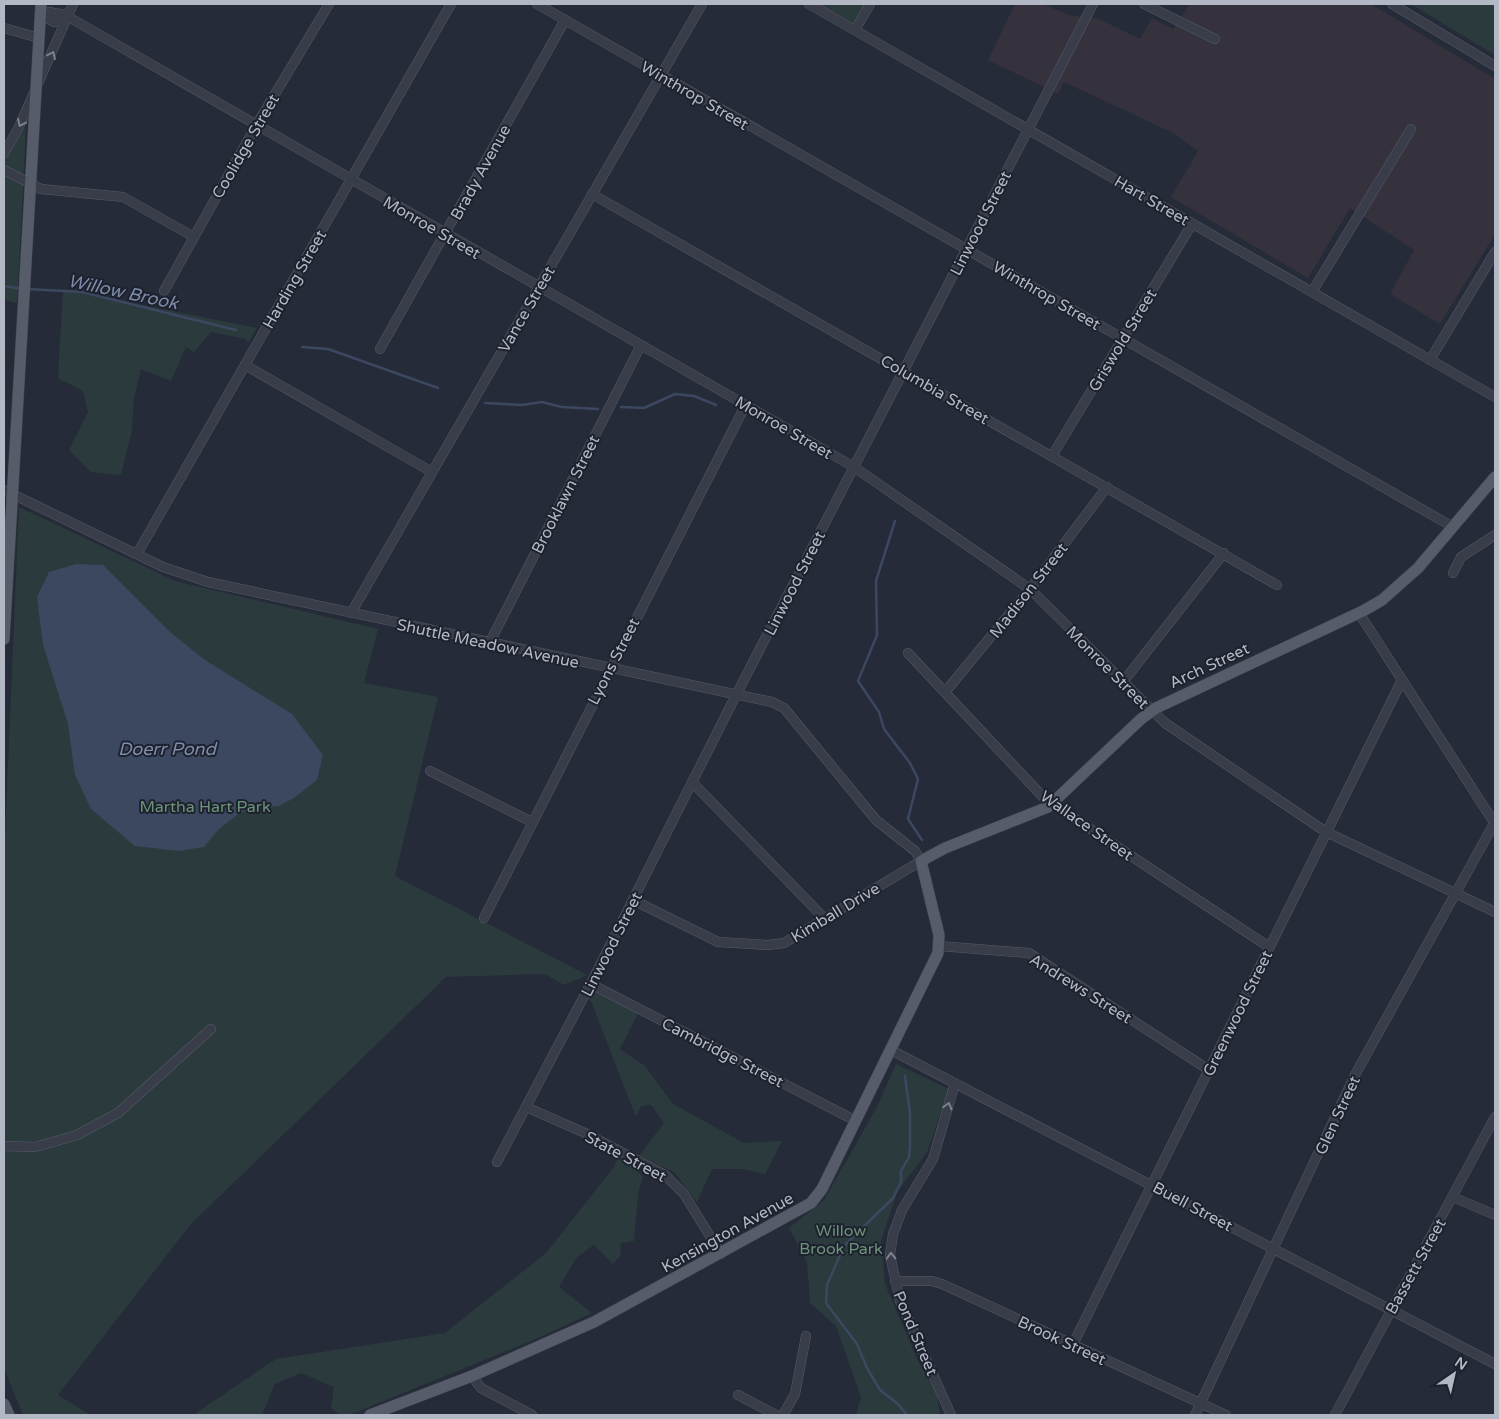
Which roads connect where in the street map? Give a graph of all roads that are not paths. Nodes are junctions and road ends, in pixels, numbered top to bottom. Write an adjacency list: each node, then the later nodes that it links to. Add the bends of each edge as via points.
1 (74, 4): 12 (street)
2 (329, 4): 21 (street, Coolidge Street)
3 (451, 4): 26 (street, Harding Street)
4 (537, 4): 13 (street, Winthrop Street)
5 (702, 4): 19 (street, Vance Street)
6 (809, 4): 15 (street, Hart Street)
7 (870, 4): 15 (street)
8 (1093, 4): 22 (street, Linwood Street)
9 (1144, 4): 17 (street)
10 (1392, 4): 18 (street)
11 (41, 9): 12 (street, Monroe Street, via 54,22); 16 (main road)
12 (69, 18): 20 (street, one-way to 12); 21 (street, Monroe Street)
13 (564, 20): 19 (street, Winthrop Street); 30 (street, Brady Avenue)
14 (4, 28): 16 (street)
15 (855, 30): 22 (street, Hart Street)
16 (39, 38): 20 (main road)
17 (1215, 39)
18 (1495, 66)
19 (660, 75): 28 (street, Vance Street); 32 (street, Winthrop Street)
20 (35, 91): 24 (street, one-way to 24); 27 (main road)
21 (257, 124): 26 (street, Monroe Street); 31 (street, Coolidge Street)
22 (1028, 129): 29 (street, Hart Street); 32 (street, Linwood Street)
23 (1411, 129): 36 (street)
24 (4, 153)
25 (4, 170): 27 (street)
26 (351, 179): 30 (street, Monroe Street); 41 (street, Harding Street)
27 (30, 184): 31 (street, via 48,190 123,197); 50 (main road)
28 (592, 194): 34 (street, Vance Street); 42 (street, Columbia Street)
29 (1192, 224): 36 (street, Hart Street); 37 (street, Griswold Street)
30 (445, 234): 34 (street, Monroe Street); 39 (street, Brady Avenue)
31 (194, 237): 35 (street, Coolidge Street)
32 (966, 249): 37 (street, Winthrop Street); 42 (street, Linwood Street)
33 (1495, 252): 40 (street)
34 (539, 288): 38 (street, Monroe Street); 47 (street, Vance Street)
35 (164, 291)
36 (1312, 292): 40 (street, Hart Street)
37 (1123, 339): 45 (street, Griswold Street); 51 (street, Winthrop Street)
38 (641, 345): 44 (street, Monroe Street); 61 (street, Brooklawn Street)
39 (380, 349)
40 (1430, 360): 43 (street, Hart Street)
41 (245, 365): 47 (street); 54 (street, Harding Street)
42 (904, 371): 45 (street, Columbia Street); 46 (street, Linwood Street)
43 (1495, 397)
44 (745, 406): 46 (street, Monroe Street); 63 (street, Lyons Street)
45 (1052, 456): 49 (street, Columbia Street)
46 (854, 467): 57 (street, Monroe Street); 67 (street, Linwood Street)
47 (432, 472): 58 (street, Vance Street)
48 (1495, 477): 51 (main road, Arch Street)
49 (1107, 487): 53 (street, Columbia Street); 57 (street, Madison Street)
50 (8, 492): 54 (street, Shuttle Meadow Avenue); 60 (main road)
51 (1453, 527): 59 (main road, Arch Street, via 1403,583)
52 (1495, 535): 55 (street, via 1461,557)
53 (1224, 553): 56 (street, Columbia Street); 65 (street)
54 (137, 554): 58 (street, Shuttle Meadow Avenue, via 170,570 208,582)
55 (1453, 573)
56 (1277, 585)
57 (1030, 588): 65 (street, Monroe Street); 66 (street, Madison Street)
58 (351, 613): 61 (street, Shuttle Meadow Avenue)
59 (1359, 613): 64 (street); 68 (main road, Arch Street)
60 (4, 639)
61 (490, 642): 63 (street, Shuttle Meadow Avenue)
62 (908, 653): 66 (street, Wallace Street)
63 (609, 669): 67 (street, Shuttle Meadow Avenue); 72 (street, Lyons Street)
64 (1402, 680): 73 (street); 74 (street, Greenwood Street)
65 (1123, 682): 68 (street, Monroe Street)
66 (946, 691): 71 (street, Wallace Street, via 994,746)
67 (737, 694): 70 (street, Linwood Street); 75 (street, Shuttle Meadow Avenue, via 784,708 876,820 914,851)
68 (1151, 711): 71 (main road, Arch Street); 74 (street, Monroe Street)
69 (430, 771): 72 (street)
70 (692, 782): 77 (street, Linwood Street); 80 (street)
71 (1052, 804): 75 (main road, Arch Street); 82 (street, Wallace Street)
72 (532, 822): 79 (street, Lyons Street)
73 (1495, 823): 76 (street, Glen Street)
74 (1326, 832): 76 (street, Monroe Street); 82 (street, Greenwood Street)
75 (921, 861): 80 (street, Kimball Drive); 81 (main road, Kensington Avenue)
76 (1456, 896): 78 (street, Monroe Street); 96 (street, Glen Street, via 1355,1075)
77 (633, 900): 80 (street, Kimball Drive, via 718,942 784,943); 83 (street, Linwood Street)
78 (1495, 912)
79 (484, 918)
80 (824, 918)
81 (939, 946): 85 (main road, Kensington Avenue); 86 (street, Andrews Street, via 1029,952)
82 (1269, 947): 86 (street, Greenwood Street)
83 (591, 984): 88 (street, Linwood Street); 90 (street, Cambridge Street)
84 (211, 1029): 91 (street, via 118,1113 77,1135 35,1147)
85 (891, 1050): 87 (street, Buell Street); 90 (main road, Kensington Avenue)
86 (1209, 1070): 93 (street, Greenwood Street)
87 (955, 1083): 93 (street, Buell Street); 98 (street, Pond Street, one-way to 87, via 890,1255 896,1222 933,1159)
88 (526, 1107): 92 (street, Linwood Street); 97 (street, State Street, via 585,1133 665,1175 684,1194)
89 (1495, 1117): 94 (street, Bassett Street)
90 (856, 1121): 97 (main road, Kensington Avenue, via 822,1189 812,1202)
91 (4, 1146)
92 (497, 1162)
93 (1151, 1184): 96 (street, Buell Street); 101 (street, Greenwood Street)
94 (1453, 1197): 95 (street); 99 (street, Bassett Street)
95 (1495, 1215)
96 (1274, 1250): 99 (street, Buell Street); 105 (street, Glen Street)
97 (721, 1254): 103 (main road, Kensington Avenue, via 594,1322)
98 (895, 1280): 101 (street, Brook Street, via 942,1284); 110 (street, Pond Street, via 900,1301)
99 (1390, 1311): 102 (street, Buell Street); 113 (street, Bassett Street)
100 (806, 1336): 109 (street, via 796,1394)
101 (1072, 1346): 105 (street, Brook Street)
102 (1495, 1364)
103 (472, 1376): 106 (main road, Kensington Avenue); 107 (street, via 482,1388)
104 (738, 1394): 108 (street)
105 (1200, 1404): 111 (street, Glen Street); 112 (street, Brook Street)
106 (370, 1415)
107 (532, 1415)
108 (776, 1415)
109 (783, 1415)
110 (951, 1415)
111 (1195, 1415)
112 (1226, 1415)
113 (1335, 1415)

